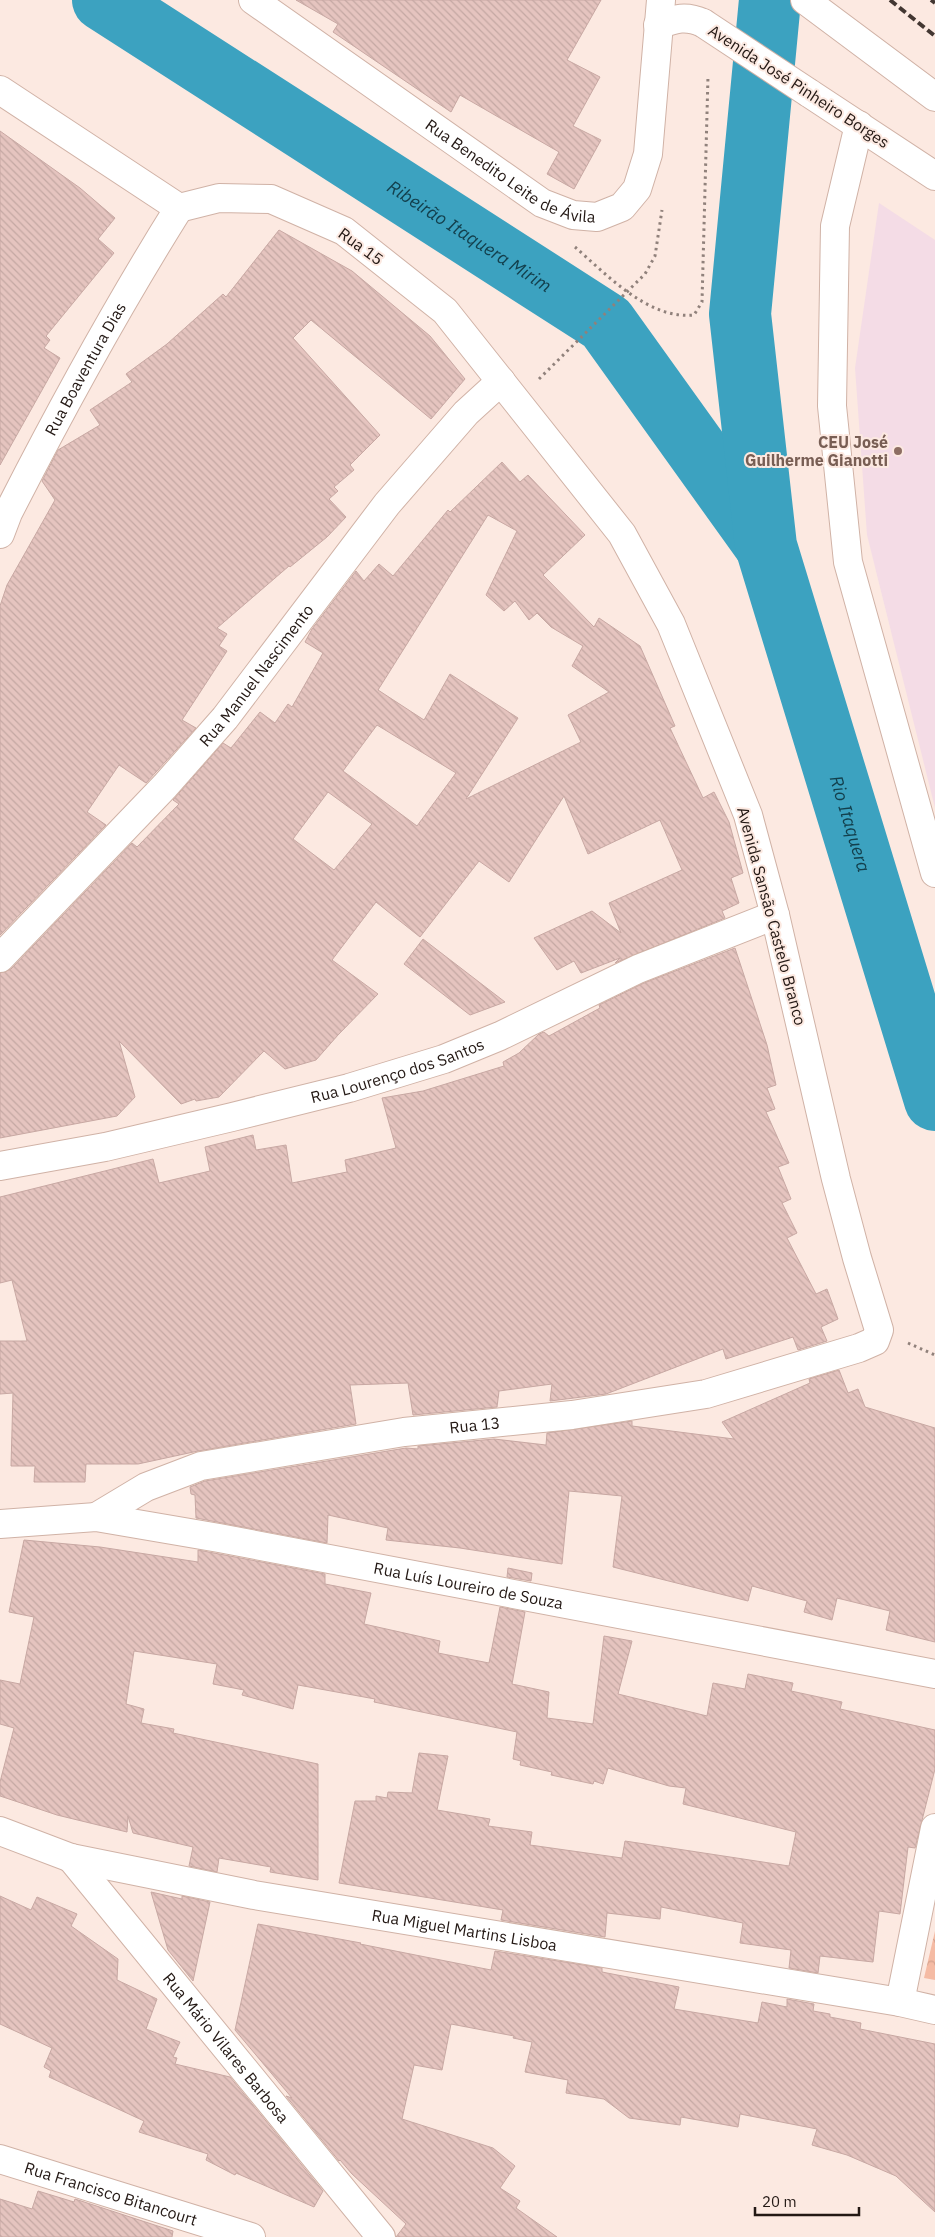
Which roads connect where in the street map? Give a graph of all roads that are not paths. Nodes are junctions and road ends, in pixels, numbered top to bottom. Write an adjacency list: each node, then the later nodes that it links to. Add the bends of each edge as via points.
1 (254, 0): 3 (street, Rua Benedito Leite de Ávila, via 542,203 573,215 597,217 622,207 638,189 648,154)
2 (810, 4): 5 (street)
3 (660, 13): 6 (street, Avenida José Pinheiro Borges, bridge, via 703,22)
4 (0, 90): 8 (street)
5 (935, 97)
6 (859, 126): 7 (street, Avenida José Pinheiro Borges); 11 (street, via 835,226 832,406 848,562)
7 (935, 176)
8 (178, 208): 9 (street, Rua 15, via 219,198 271,199 344,231 445,311); 10 (street, Rua Boaventura Dias, via 116,310)
9 (501, 381): 12 (street, Avenida Sansão Castelo Branco, via 622,534 671,624 748,815); 13 (street, Rua Manuel Nascimento, via 466,413 387,504 224,718 165,786)
10 (3, 519)
11 (935, 873)
12 (775, 914): 14 (street, Rua Lourenço dos Santos, via 638,969 500,1036 444,1059 349,1088 232,1117 105,1147); 15 (street, Avenida Sansão Castelo Branco, via 836,1179 879,1330 875,1341)
13 (0, 958)
14 (0, 1166)
15 (859, 1348): 16 (street, Rua 13, via 706,1394 572,1415 404,1432 201,1466 146,1487)
16 (96, 1517): 17 (street, Rua Luís Loureiro de Souza); 18 (street, Rua Luís Loureiro de Souza)
17 (0, 1524)
18 (935, 1674)
19 (935, 1828): 22 (street)
20 (0, 1831): 21 (street, Rua Miguel Martins Lisboa)
21 (70, 1858): 22 (street, Rua Miguel Martins Lisboa, via 254,1895); 26 (street, Rua Mário Vilares Barbosa)
22 (900, 2002): 23 (street, Rua Miguel Martins Lisboa)
23 (935, 2010)
24 (0, 2159): 25 (street, Rua Francisco Bitancourt)
25 (251, 2237)
26 (381, 2237)

